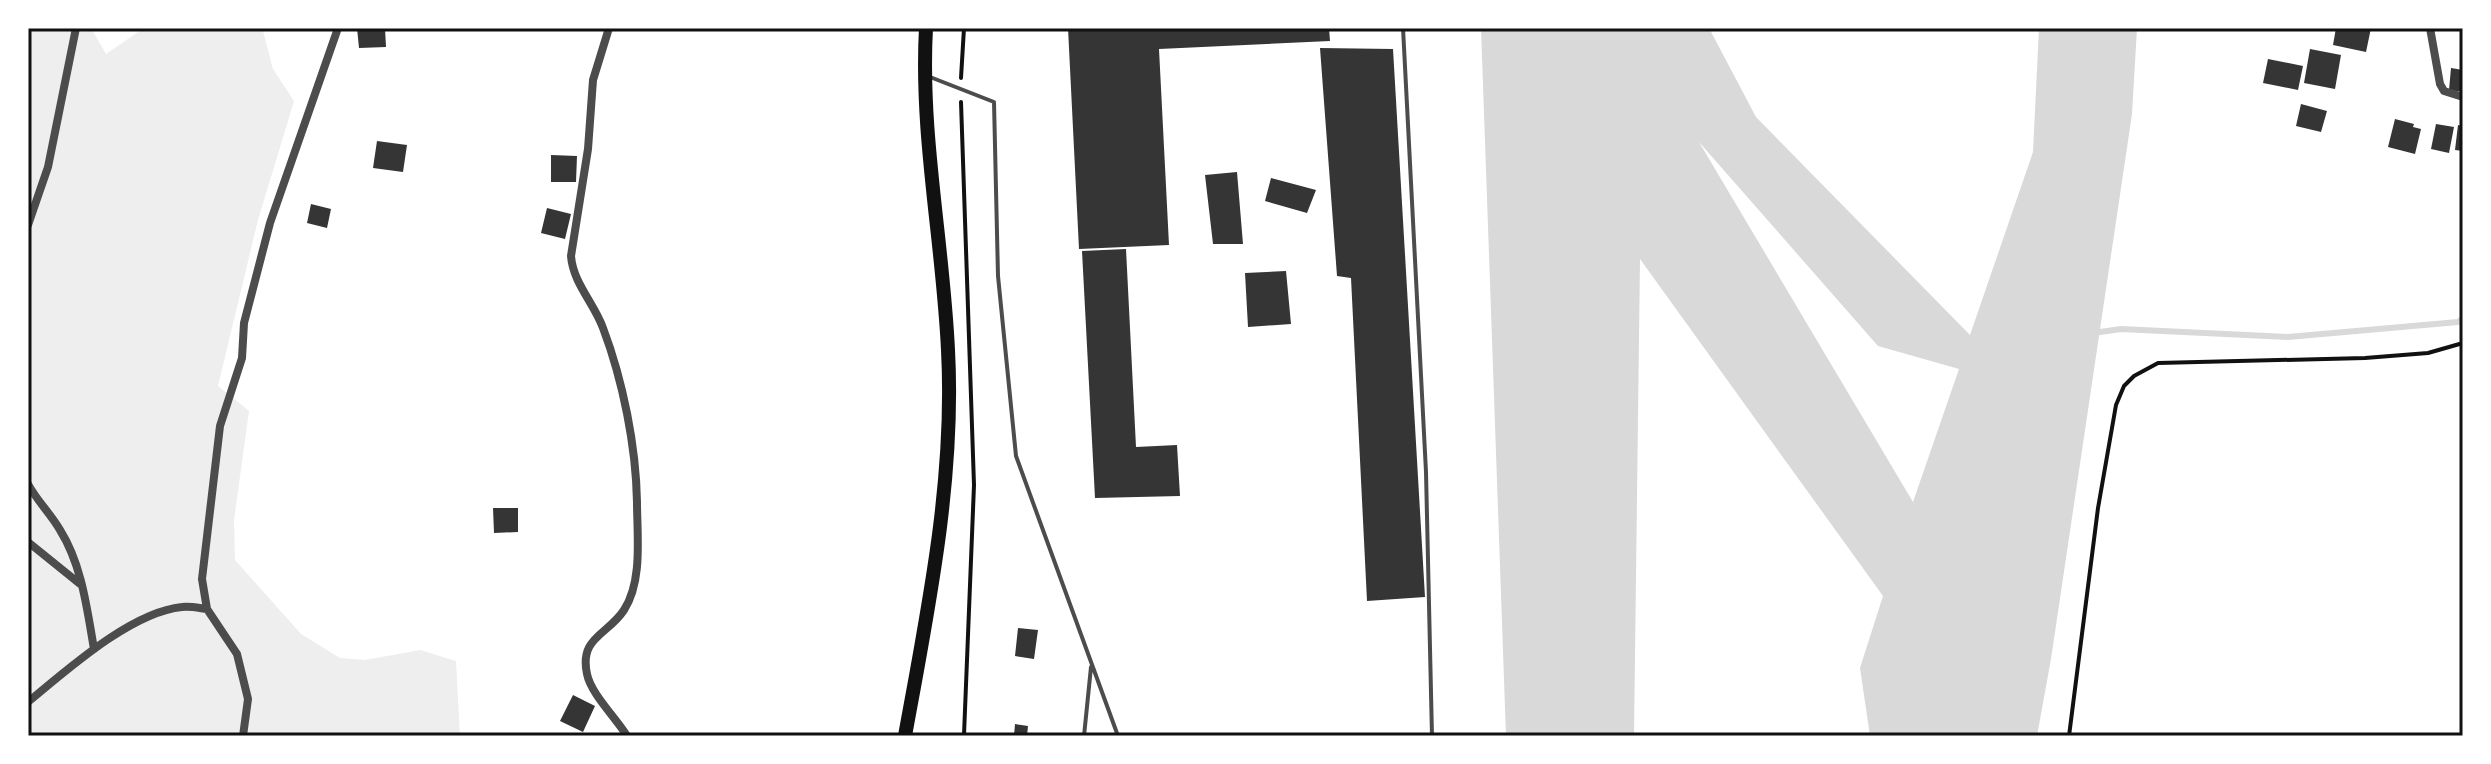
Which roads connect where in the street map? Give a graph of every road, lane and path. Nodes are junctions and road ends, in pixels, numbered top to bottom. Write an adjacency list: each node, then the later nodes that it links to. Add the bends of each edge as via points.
1 (76, 28): 9 (street, via 48,167)
2 (338, 28): 14 (street, via 270,223 244,323 242,358 220,426 202,579)
3 (609, 28): 19 (street, via 593,80 571,256 572,271 603,327 633,439 633,590 619,618 591,642 586,654 592,687)
4 (926, 28): 7 (main road)
5 (1403, 28): 23 (lane, via 1426,472)
6 (2430, 28): 8 (street, via 2440,84 2444,91)
7 (924, 76): 16 (lane, via 994,102 998,276 1016,456); 20 (main road, via 949,352 947,429 931,596)
8 (2463, 97)
9 (28, 225)
10 (2463, 343): 24 (path, via 2428,353 2380,357 2158,363 2134,376 2116,405)
11 (28, 484): 13 (street, via 62,532)
12 (28, 542): 13 (street)
13 (82, 586): 15 (street)
14 (207, 609): 15 (street, via 182,607 147,618); 18 (street, via 237,654 248,699)
15 (94, 649): 17 (street)
16 (1092, 664): 21 (lane); 22 (lane)
17 (28, 702)
18 (243, 736)
19 (627, 736)
20 (905, 736)
21 (1084, 736)
22 (1118, 736)
23 (1432, 736)
24 (2069, 736)

